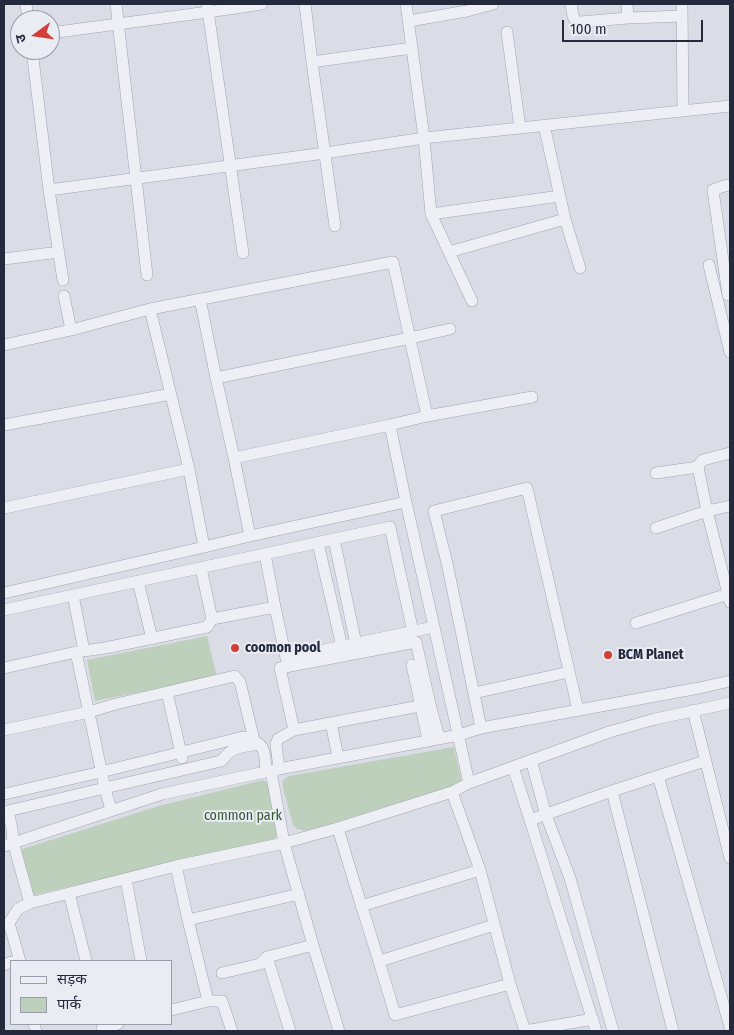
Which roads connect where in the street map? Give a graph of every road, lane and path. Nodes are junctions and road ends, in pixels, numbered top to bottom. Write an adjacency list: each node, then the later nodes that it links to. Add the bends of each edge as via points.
1 (116, 4): 12 (street)
2 (262, 4): 8 (street)
3 (305, 4): 17 (street)
4 (406, 4): 11 (street)
5 (493, 4): 11 (street)
6 (571, 4): 10 (street, via 573,16 580,22)
7 (627, 4): 10 (street)
8 (207, 8): 12 (street); 24 (street)
9 (682, 10): 10 (street); 19 (street)
10 (628, 18)
11 (409, 20): 15 (street)
12 (119, 24): 13 (street); 25 (street)
13 (60, 32)
14 (507, 32): 21 (street)
15 (412, 48): 17 (street); 22 (street)
16 (33, 60): 27 (street)
17 (312, 62): 23 (street)
18 (730, 106): 19 (street)
19 (682, 111): 20 (street)
20 (544, 126): 21 (street); 28 (street)
21 (520, 128): 22 (street)
22 (424, 138): 23 (street); 29 (street)
23 (324, 153): 24 (street); 31 (street)
24 (230, 165): 25 (street); 35 (street)
25 (136, 178): 27 (street); 39 (street)
26 (730, 184): 32 (street, via 713,190)
27 (49, 190): 33 (street)
28 (560, 196): 29 (street); 30 (street)
29 (431, 214): 34 (street)
30 (565, 219): 34 (street); 38 (street)
31 (335, 226)
32 (725, 241): 41 (street)
33 (59, 252): 36 (street); 40 (street)
34 (449, 252): 44 (street)
35 (243, 253)
36 (4, 259)
37 (709, 265): 50 (street)
38 (580, 268)
39 (147, 275)
40 (63, 280)
41 (730, 294)
42 (64, 296): 47 (street)
43 (200, 299): 45 (street); 48 (street, via 393,262); 51 (street)
44 (472, 301)
45 (150, 309): 47 (street); 52 (street)
46 (450, 329): 48 (street)
47 (71, 330): 49 (street)
48 (410, 338): 51 (street); 54 (street)
49 (4, 346)
50 (730, 352)
51 (216, 378): 58 (street)
52 (171, 394): 55 (street); 60 (street)
53 (532, 397): 54 (street)
54 (427, 416): 56 (street)
55 (4, 425)
56 (390, 426): 58 (street); 62 (street)
57 (730, 453): 59 (street, via 703,460)
58 (234, 458): 67 (street)
59 (698, 467): 61 (street); 65 (street)
60 (189, 470): 64 (street); 70 (street)
61 (656, 473)
62 (406, 502): 67 (street); 81 (street)
63 (730, 506): 65 (street)
64 (4, 508)
65 (707, 511): 66 (street); 76 (street)
66 (656, 528)
67 (250, 536): 70 (street)
68 (334, 539): 69 (street); 82 (street, via 390,527); 84 (street)
69 (318, 543): 71 (street); 85 (street)
70 (204, 547): 74 (street)
71 (264, 554): 72 (street); 77 (street)
72 (201, 568): 73 (street); 79 (street)
73 (138, 581): 75 (street); 83 (street)
74 (4, 593)
75 (73, 595): 78 (street); 86 (street)
76 (729, 598): 80 (street)
77 (275, 607): 79 (street); 85 (street, via 286,658)
78 (4, 610)
79 (212, 619): 83 (street, via 207,627)
80 (636, 623)
81 (434, 627): 82 (street); 102 (street)
82 (413, 632): 84 (street)
83 (152, 638): 86 (street)
84 (356, 644): 85 (street)
85 (342, 647)
86 (80, 652): 88 (street); 97 (street)
87 (412, 665): 94 (street)
88 (4, 668)
89 (569, 672): 92 (street); 92 (street, via 527,488 434,511); 95 (street)
90 (730, 681): 95 (street)
91 (167, 692): 97 (street); 104 (street, via 235,676 240,682); 105 (street)
92 (474, 693): 99 (street)
93 (730, 703): 96 (street)
94 (426, 705): 98 (street); 101 (street, via 416,642 280,668); 103 (street)
95 (578, 710): 99 (street)
96 (693, 710): 107 (street, via 609,732); 108 (street)
97 (89, 712): 100 (street); 112 (street)
98 (331, 723): 101 (street); 106 (street)
99 (481, 728): 102 (street)
100 (4, 730)
101 (294, 730): 111 (street, via 278,739)
102 (459, 735): 103 (street); 114 (street)
103 (434, 739): 106 (street)
104 (256, 742): 105 (street, via 243,737); 110 (street, via 229,752 221,761); 111 (street, via 262,745)
105 (181, 752): 110 (street); 112 (street)
106 (338, 757): 111 (street)
107 (531, 760): 109 (street); 121 (street)
108 (705, 761): 113 (street); 126 (street)
109 (513, 767): 114 (street); 122 (street)
110 (185, 769): 115 (street)
111 (272, 770): 119 (street, via 162,794); 124 (street)
112 (102, 772): 115 (street); 116 (street)
113 (658, 776): 117 (street); 147 (street)
114 (469, 783): 118 (street)
115 (105, 788): 119 (street); 120 (street)
116 (4, 791): 120 (street)
117 (612, 791): 121 (street); 153 (street)
118 (452, 792): 123 (street); 128 (street)
119 (111, 810): 125 (street)
120 (8, 811): 125 (street, via 12,829)
121 (546, 815): 122 (street); 152 (street, via 570,878)
122 (530, 820): 146 (street)
123 (338, 828): 124 (street); 133 (street)
124 (284, 843): 127 (street); 131 (street)
125 (9, 844): 132 (street)
126 (730, 858)
127 (176, 866): 129 (street); 134 (street)
128 (480, 870): 133 (street); 135 (street)
129 (126, 878): 130 (street); 140 (street)
130 (69, 893): 132 (street); 139 (street)
131 (298, 894): 134 (street); 136 (street)
132 (30, 903): 138 (street, via 18,909 9,923)
133 (361, 906): 141 (street)
134 (188, 920): 144 (street)
135 (494, 925): 141 (street); 143 (street)
136 (313, 945): 137 (street); 150 (street)
137 (267, 957): 142 (street, via 260,964); 149 (street)
138 (16, 960)
139 (86, 960)
140 (141, 960)
141 (380, 961): 143 (street, via 395,1015)
142 (222, 973)
143 (510, 984): 146 (street, via 525,1031)
144 (208, 1001): 145 (street); 148 (street, via 222,1000)
145 (172, 1010)
146 (593, 1019): 151 (street)
147 (730, 1027)
148 (232, 1031)
149 (290, 1031)
150 (339, 1031)
151 (596, 1031)
152 (612, 1031)
153 (673, 1031)

